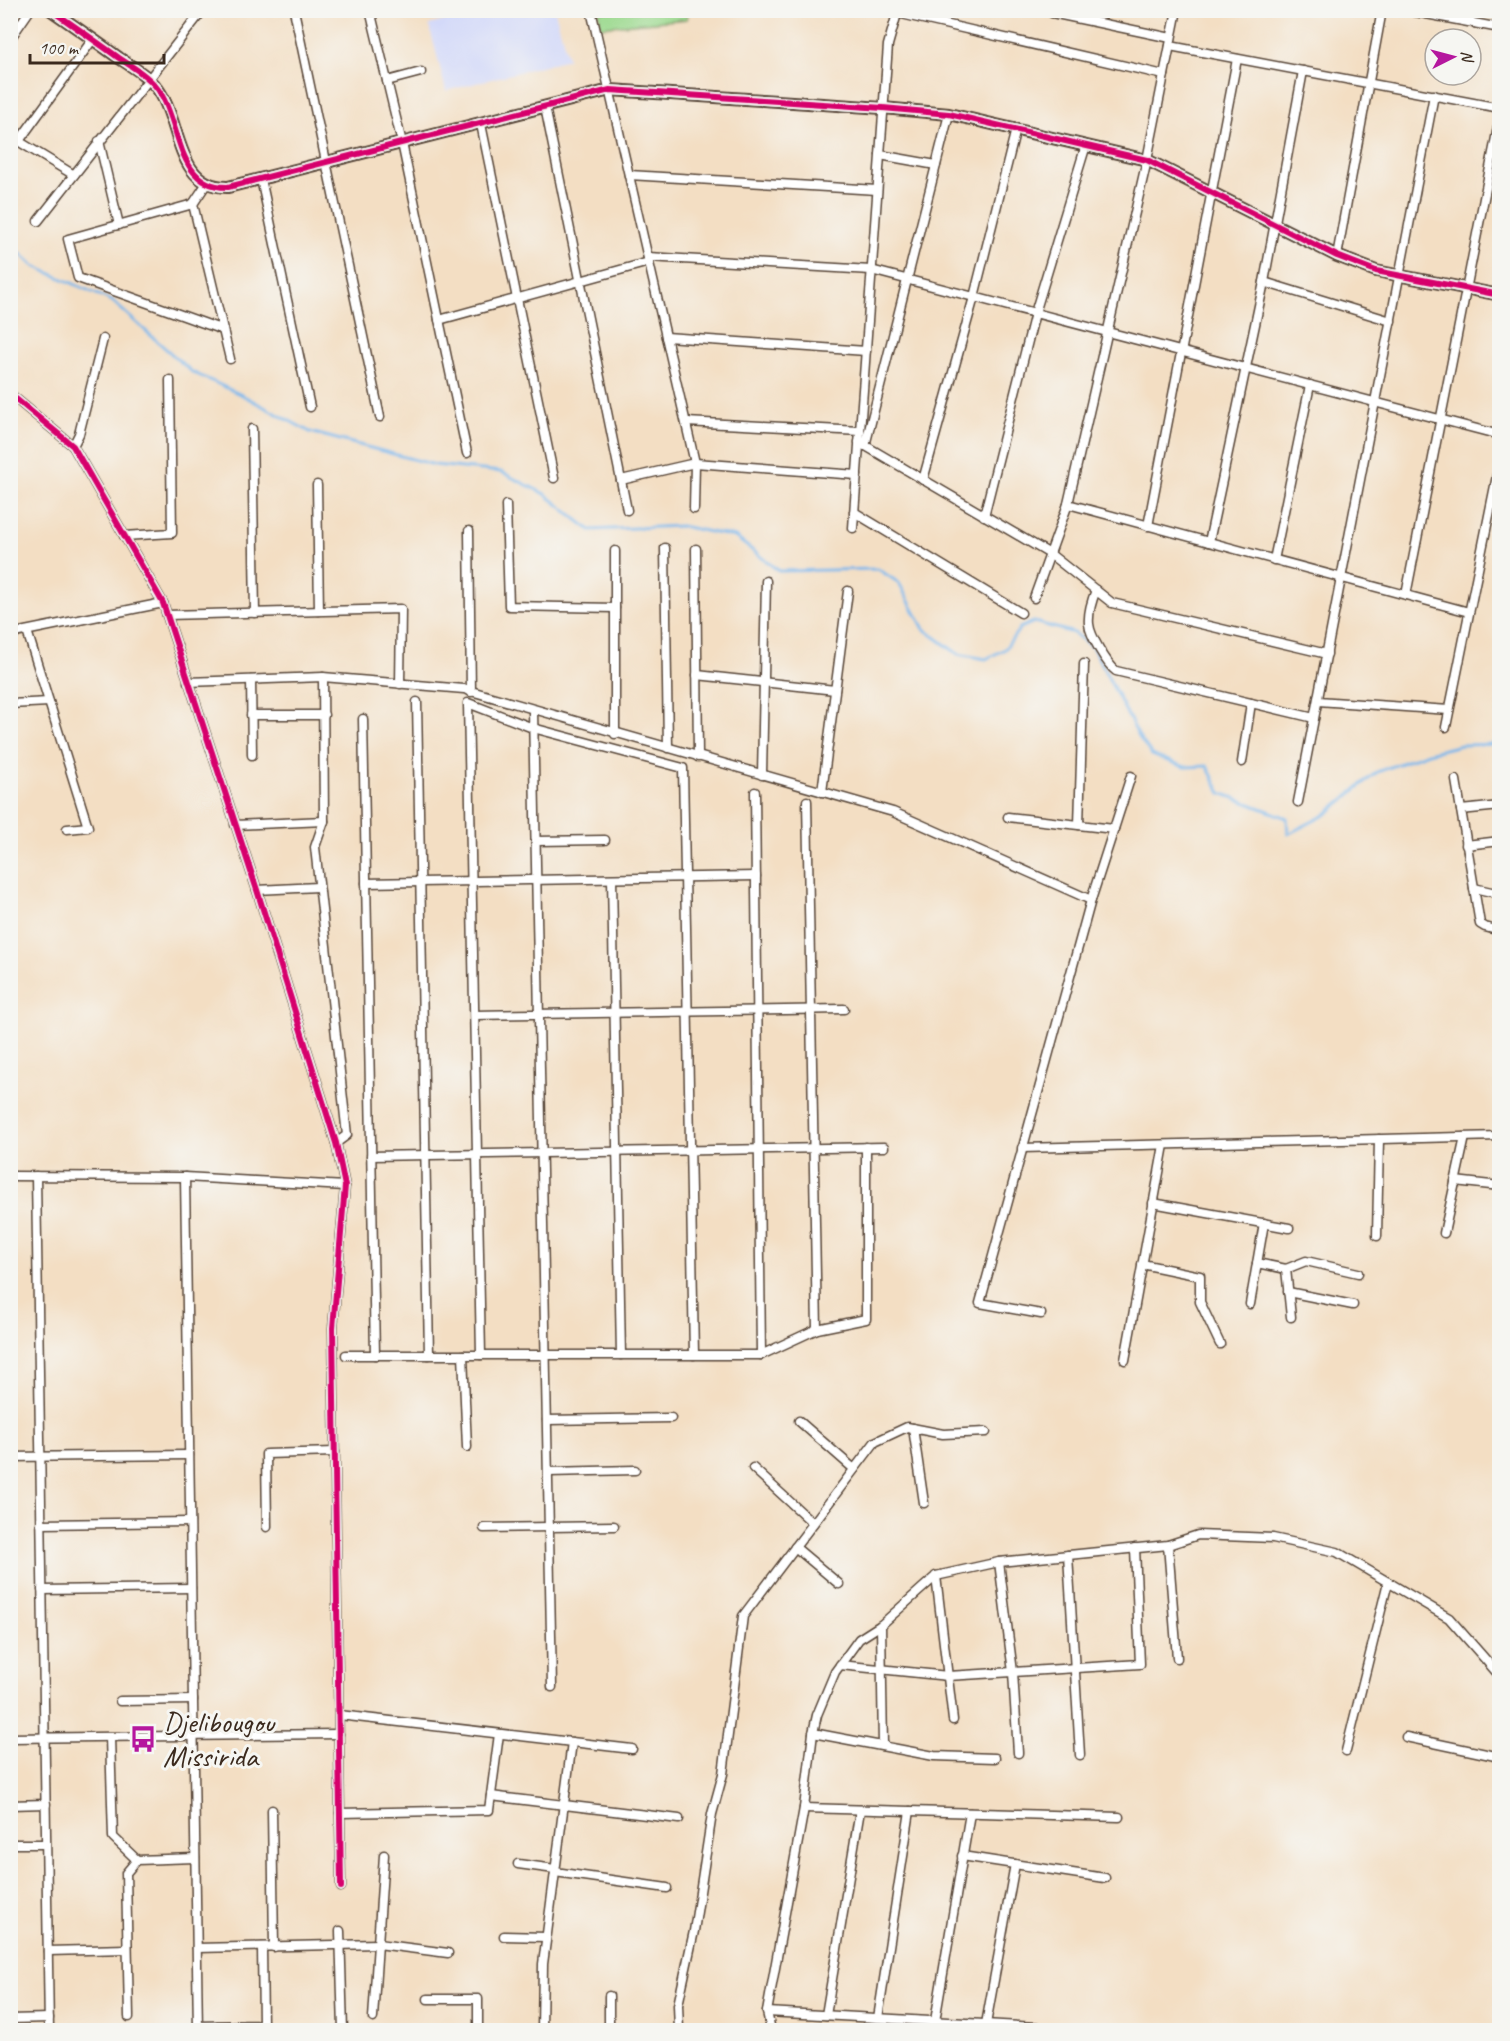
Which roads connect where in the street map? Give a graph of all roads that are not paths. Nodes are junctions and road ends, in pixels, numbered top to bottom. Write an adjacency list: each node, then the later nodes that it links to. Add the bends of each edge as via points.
1 (30, 10): 14 (street)
2 (51, 10): 15 (street)
3 (203, 10): 21 (street)
4 (294, 10): 40 (street)
5 (370, 10): 22 (street)
6 (591, 10): 24 (street)
7 (1049, 10): 16 (street)
8 (1177, 10): 16 (street)
9 (1382, 10): 23 (street)
10 (1405, 10): 12 (street)
11 (897, 12): 20 (street); 27 (street, via 888,45)
12 (1449, 14): 13 (street)
13 (1500, 28)
14 (10, 39)
15 (93, 39): 21 (street); 34 (street)
16 (1170, 42): 17 (street); 20 (street)
17 (1237, 59): 18 (street); 47 (street)
18 (1303, 71): 23 (street); 50 (street)
19 (421, 72): 22 (street)
20 (1164, 75): 39 (street)
21 (148, 78): 35 (street); 45 (street, via 161,94 189,167)
22 (387, 81): 36 (street)
23 (1369, 83): 25 (street); 52 (street)
24 (610, 90): 26 (street); 27 (street); 43 (street)
25 (1434, 95): 28 (street); 55 (street)
26 (545, 107): 31 (street); 57 (street)
27 (883, 108): 29 (street); 38 (street)
28 (1500, 108)
29 (949, 114): 32 (street); 41 (street)
30 (1500, 117): 59 (street)
31 (481, 124): 36 (street); 62 (street)
32 (1016, 129): 37 (street); 61 (street)
33 (10, 136): 34 (street)
34 (19, 141): 42 (street)
35 (99, 141): 42 (street); 51 (street)
36 (402, 143): 40 (street); 64 (street)
37 (1086, 146): 39 (street); 63 (street)
38 (880, 155): 41 (street); 46 (street)
39 (1147, 160): 47 (street); 67 (street)
40 (325, 162): 44 (street); 79 (street)
41 (936, 165): 56 (street)
42 (74, 175): 49 (street)
43 (629, 175): 46 (street); 53 (street)
44 (261, 179): 45 (street, via 228,187); 78 (street)
45 (207, 183): 48 (street)
46 (877, 190): 54 (street)
47 (1212, 192): 50 (street); 71 (street)
48 (193, 204): 51 (street); 66 (street)
49 (38, 220)
50 (1275, 224): 52 (street); 58 (street)
51 (119, 225): 66 (street, via 68,239 78,278)
52 (1337, 256): 55 (street, via 1376,271)
53 (648, 260): 54 (street); 57 (street); 68 (street)
54 (872, 270): 56 (street); 70 (street)
55 (1400, 274): 59 (street); 65 (street)
56 (907, 279): 61 (street); 85 (street)
57 (581, 281): 62 (street); 92 (street)
58 (1264, 282): 65 (street); 73 (street)
59 (1466, 288): 60 (street); 80 (street)
60 (1500, 295)
61 (974, 297): 63 (street); 93 (street)
62 (517, 299): 64 (street); 91 (street)
63 (1035, 313): 67 (street); 100 (street)
64 (439, 320): 87 (street)
65 (1391, 321): 77 (street)
66 (223, 330): 72 (street)
67 (1108, 332): 71 (street); 95 (street)
68 (666, 337): 70 (street); 81 (street)
69 (103, 339): 86 (street)
70 (866, 351): 83 (street)
71 (1182, 351): 73 (street); 101 (street)
72 (230, 359)
73 (1245, 368): 75 (street); 105 (street)
74 (170, 380): 104 (street, via 172,533)
75 (1310, 385): 77 (street); 110 (street)
76 (10, 394): 86 (street)
77 (1375, 402): 80 (street); 111 (street)
78 (310, 406)
79 (380, 417)
80 (1440, 419): 84 (street); 115 (street)
81 (686, 422): 83 (street); 89 (street)
82 (252, 429): 121 (street)
83 (860, 431): 85 (street)
84 (1500, 435)
85 (862, 444): 90 (street); 93 (street)
86 (73, 446): 104 (street)
87 (467, 453)
88 (1500, 461): 120 (street)
89 (695, 463): 90 (street); 92 (street); 97 (street)
90 (857, 476): 99 (street)
91 (554, 478)
92 (621, 480): 98 (street)
93 (923, 480): 100 (street)
94 (317, 485): 119 (street)
95 (1068, 504): 101 (street); 109 (street)
96 (507, 505): 118 (street, via 508,606)
97 (694, 509)
98 (627, 510)
99 (854, 512): 102 (street); 122 (street)
100 (984, 516): 109 (street)
101 (1148, 526): 105 (street)
102 (853, 528)
103 (469, 531): 135 (street)
104 (124, 536): 117 (street)
105 (1209, 543): 110 (street)
106 (665, 548): 150 (street)
107 (696, 549): 128 (street)
108 (615, 551): 118 (street)
109 (1050, 554): 114 (street); 116 (street)
110 (1274, 560): 111 (street)
111 (1341, 578): 115 (street); 126 (street)
112 (766, 581): 132 (street)
113 (848, 591): 134 (street)
114 (1096, 591): 126 (street, via 1112,603); 139 (street, via 1089,624 1107,663 1116,671)
115 (1406, 595): 120 (street)
116 (1034, 598)
117 (163, 603): 123 (street); 124 (street)
118 (615, 608): 149 (street)
119 (319, 611): 121 (street); 133 (street, via 401,609)
120 (1469, 612): 142 (street)
121 (255, 613): 123 (street)
122 (1021, 613)
123 (166, 615): 131 (street)
124 (27, 631): 125 (street); 137 (street)
125 (10, 634)
126 (1327, 654): 136 (street)
127 (1084, 664): 166 (street)
128 (697, 675): 132 (street); 152 (street)
129 (323, 677): 130 (street); 133 (street); 143 (street)
130 (251, 680): 131 (street); 144 (street)
131 (188, 682): 165 (street)
132 (764, 682): 134 (street); 154 (street)
133 (400, 684): 135 (street)
134 (835, 690): 158 (street)
135 (471, 692): 141 (street)
136 (1318, 701): 142 (street); 145 (street)
137 (49, 702): 140 (street); 167 (street, via 88,827)
138 (417, 702): 178 (street)
139 (1251, 703): 145 (street); 153 (street)
140 (10, 704)
141 (533, 710): 147 (street); 149 (street)
142 (1449, 710): 148 (street)
143 (324, 715): 144 (street); 164 (street)
144 (251, 716): 151 (street)
145 (1314, 718): 160 (street)
146 (363, 719): 179 (street)
147 (533, 728): 171 (street); 174 (street, via 683,768); 177 (street, via 468,703)
148 (1446, 728)
149 (615, 734): 150 (street)
150 (668, 748): 152 (street)
151 (252, 755)
152 (698, 757): 154 (street)
153 (1242, 762)
154 (762, 775): 158 (street)
155 (1131, 776): 168 (street)
156 (1456, 780): 162 (street)
157 (755, 792): 173 (street)
158 (822, 792): 184 (street, via 893,812)
159 (807, 801): 186 (street)
160 (1298, 802)
161 (1500, 806): 162 (street)
162 (1461, 810): 172 (street)
163 (1008, 817): 166 (street)
164 (324, 821): 165 (street); 180 (street, via 315,847)
165 (236, 825): 182 (street)
166 (1079, 825): 168 (street)
167 (67, 829)
168 (1114, 829): 184 (street)
169 (605, 840): 171 (street)
170 (1500, 841): 172 (street)
171 (536, 842): 176 (street)
172 (1466, 845): 181 (street)
173 (756, 876): 174 (street); 188 (street)
174 (685, 878): 175 (street); 189 (street)
175 (612, 879): 176 (street); 190 (street)
176 (536, 880): 177 (street); 191 (street)
177 (472, 881): 178 (street); 192 (street)
178 (420, 882): 179 (street); 206 (street)
179 (366, 883): 208 (street)
180 (318, 887): 182 (street); 196 (street, via 347,1135)
181 (1474, 888): 183 (street); 185 (street, via 1480,924)
182 (257, 890): 196 (street)
183 (1500, 894)
184 (1091, 900): 201 (street)
185 (1500, 931)
186 (811, 1009): 187 (street); 188 (street); 200 (street)
187 (844, 1009)
188 (758, 1010): 189 (street); 202 (street)
189 (688, 1011): 190 (street); 203 (street)
190 (614, 1013): 191 (street); 204 (street)
191 (539, 1014): 192 (street); 205 (street)
192 (474, 1015): 207 (street)
193 (1500, 1136): 194 (street)
194 (1465, 1137): 195 (street); 212 (street)
195 (1379, 1139): 197 (street); 219 (street)
196 (336, 1143): 213 (street)
197 (1164, 1145): 201 (street); 215 (street)
198 (866, 1147): 199 (street); 200 (street); 229 (street, via 866,1318)
199 (884, 1147)
200 (814, 1148): 202 (street); 229 (street)
201 (1022, 1148): 227 (street, via 980,1303)
202 (759, 1149): 203 (street); 231 (street)
203 (690, 1151): 204 (street); 239 (street)
204 (617, 1152): 205 (street); 238 (street)
205 (542, 1153): 207 (street); 237 (street)
206 (426, 1155): 207 (street); 208 (street); 234 (street)
207 (477, 1155): 236 (street)
208 (371, 1156): 233 (street)
209 (10, 1176): 210 (street)
210 (36, 1176): 211 (street); 250 (street)
211 (185, 1177): 213 (street); 248 (street)
212 (1455, 1181): 214 (street); 218 (street)
213 (345, 1186): 247 (street, via 333,1328)
214 (1500, 1186)
215 (1153, 1203): 216 (street); 221 (street)
216 (1264, 1223): 217 (street); 220 (street)
217 (1289, 1228)
218 (1444, 1233)
219 (1377, 1236)
220 (1257, 1263): 222 (street); 225 (street)
221 (1142, 1264): 230 (street, via 1200,1276 1200,1302); 240 (street)
222 (1286, 1269): 223 (street, via 1306,1261); 224 (street)
223 (1358, 1273)
224 (1288, 1292): 226 (street); 228 (street)
225 (1250, 1304)
226 (1353, 1305)
227 (1041, 1314)
228 (1291, 1317)
229 (818, 1329): 231 (street)
230 (1220, 1344)
231 (761, 1354): 239 (street)
232 (346, 1355): 233 (street)
233 (375, 1355): 234 (street)
234 (429, 1355): 235 (street)
235 (463, 1355): 236 (street); 246 (street)
236 (481, 1355): 237 (street)
237 (545, 1355): 238 (street); 242 (street)
238 (621, 1355): 239 (street)
239 (694, 1355)
240 (1125, 1360)
241 (671, 1418): 242 (street)
242 (547, 1420): 254 (street)
243 (799, 1421): 252 (street)
244 (913, 1428): 245 (street, via 943,1434); 252 (street, via 874,1442); 255 (street)
245 (986, 1432)
246 (467, 1447)
247 (335, 1452): 260 (street, via 266,1454); 284 (street)
248 (189, 1455): 250 (street); 256 (street)
249 (10, 1457): 250 (street)
250 (40, 1457): 258 (street)
251 (753, 1468): 257 (street)
252 (854, 1468): 257 (street)
253 (635, 1470): 254 (street)
254 (548, 1472): 261 (street)
255 (924, 1503)
256 (190, 1522): 258 (street); 271 (street)
257 (813, 1523): 264 (street)
258 (41, 1524): 272 (street)
259 (614, 1526): 261 (street)
260 (267, 1527)
261 (549, 1527): 262 (street); 281 (street)
262 (484, 1528)
263 (1168, 1545): 265 (street); 269 (street, via 1198,1535 1273,1538 1337,1551); 274 (street)
264 (795, 1546): 270 (street); 355 (street, via 743,1616 723,1774 712,1814 678,2005)
265 (1135, 1548): 266 (street); 276 (street, via 1140,1664)
266 (1068, 1555): 267 (street); 276 (street)
267 (999, 1562): 268 (street); 278 (street)
268 (936, 1576): 273 (street); 279 (street)
269 (1388, 1582): 280 (street, via 1449,1618); 297 (street)
270 (839, 1584)
271 (191, 1588): 272 (street); 282 (street)
272 (42, 1590): 293 (street)
273 (881, 1625): 275 (street, via 859,1639); 277 (street)
274 (1177, 1658)
275 (840, 1665): 277 (street); 286 (street)
276 (1075, 1668): 278 (street); 299 (street)
277 (882, 1670): 279 (street); 295 (street)
278 (1013, 1672): 279 (street); 298 (street)
279 (948, 1676): 285 (street)
280 (1500, 1676)
281 (552, 1687)
282 (193, 1700): 283 (street); 289 (street)
283 (120, 1701)
284 (339, 1715): 287 (street); 288 (street)
285 (953, 1720)
286 (813, 1733): 295 (street); 306 (street)
287 (339, 1734): 289 (street); 310 (street)
288 (499, 1734): 294 (street); 302 (street)
289 (194, 1736): 290 (street); 318 (street)
290 (110, 1737): 293 (street); 319 (street, via 113,1837)
291 (1406, 1737): 300 (street)
292 (10, 1738): 293 (street)
293 (45, 1738): 303 (street)
294 (572, 1742): 296 (street); 305 (street)
295 (883, 1746): 301 (street, via 934,1756)
296 (632, 1749)
297 (1346, 1751)
298 (1018, 1753)
299 (1080, 1755)
300 (1500, 1757)
301 (995, 1758)
302 (491, 1796): 305 (street); 310 (street, via 489,1810)
303 (46, 1804): 304 (street); 315 (street)
304 (10, 1805)
305 (564, 1805): 313 (street); 322 (street)
306 (804, 1808): 308 (street); 339 (street)
307 (272, 1810): 332 (street)
308 (860, 1810): 309 (street); 340 (street)
309 (910, 1811): 311 (street); 344 (street)
310 (340, 1812): 324 (street)
311 (970, 1813): 312 (street); 317 (street)
312 (1119, 1817)
313 (679, 1819)
314 (10, 1844): 315 (street)
315 (46, 1844): 335 (street)
316 (384, 1855): 329 (street)
317 (962, 1856): 321 (street); 346 (street)
318 (195, 1858): 319 (street); 333 (street)
319 (137, 1860): 334 (street, via 126,1874)
320 (518, 1864): 322 (street)
321 (1015, 1864): 323 (street); 347 (street)
322 (555, 1871): 325 (street); 328 (street)
323 (1105, 1878)
324 (341, 1887)
325 (667, 1888)
326 (340, 1931): 330 (street)
327 (504, 1936): 328 (street)
328 (546, 1937): 353 (street)
329 (378, 1944): 330 (street); 336 (street); 343 (street)
330 (341, 1945): 332 (street); 351 (street)
331 (262, 1947): 332 (street); 333 (street); 349 (street, via 263,2025)
332 (274, 1947)
333 (197, 1948): 349 (street)
334 (127, 1949): 335 (street); 341 (street)
335 (48, 1951): 342 (street)
336 (448, 1953)
337 (609, 1996): 354 (street)
338 (428, 1999): 352 (street, via 478,2000)
339 (767, 2012): 340 (street); 356 (street)
340 (826, 2015): 344 (street)
341 (129, 2017)
342 (49, 2018): 345 (street); 350 (street)
343 (373, 2018)
344 (878, 2018): 346 (street)
345 (10, 2019)
346 (935, 2021): 347 (street)
347 (986, 2024): 348 (street)
348 (1037, 2027)
349 (198, 2028)
350 (49, 2031)
351 (342, 2031)
352 (478, 2031)
353 (542, 2031)
354 (609, 2031)
355 (678, 2031)
356 (771, 2031)

